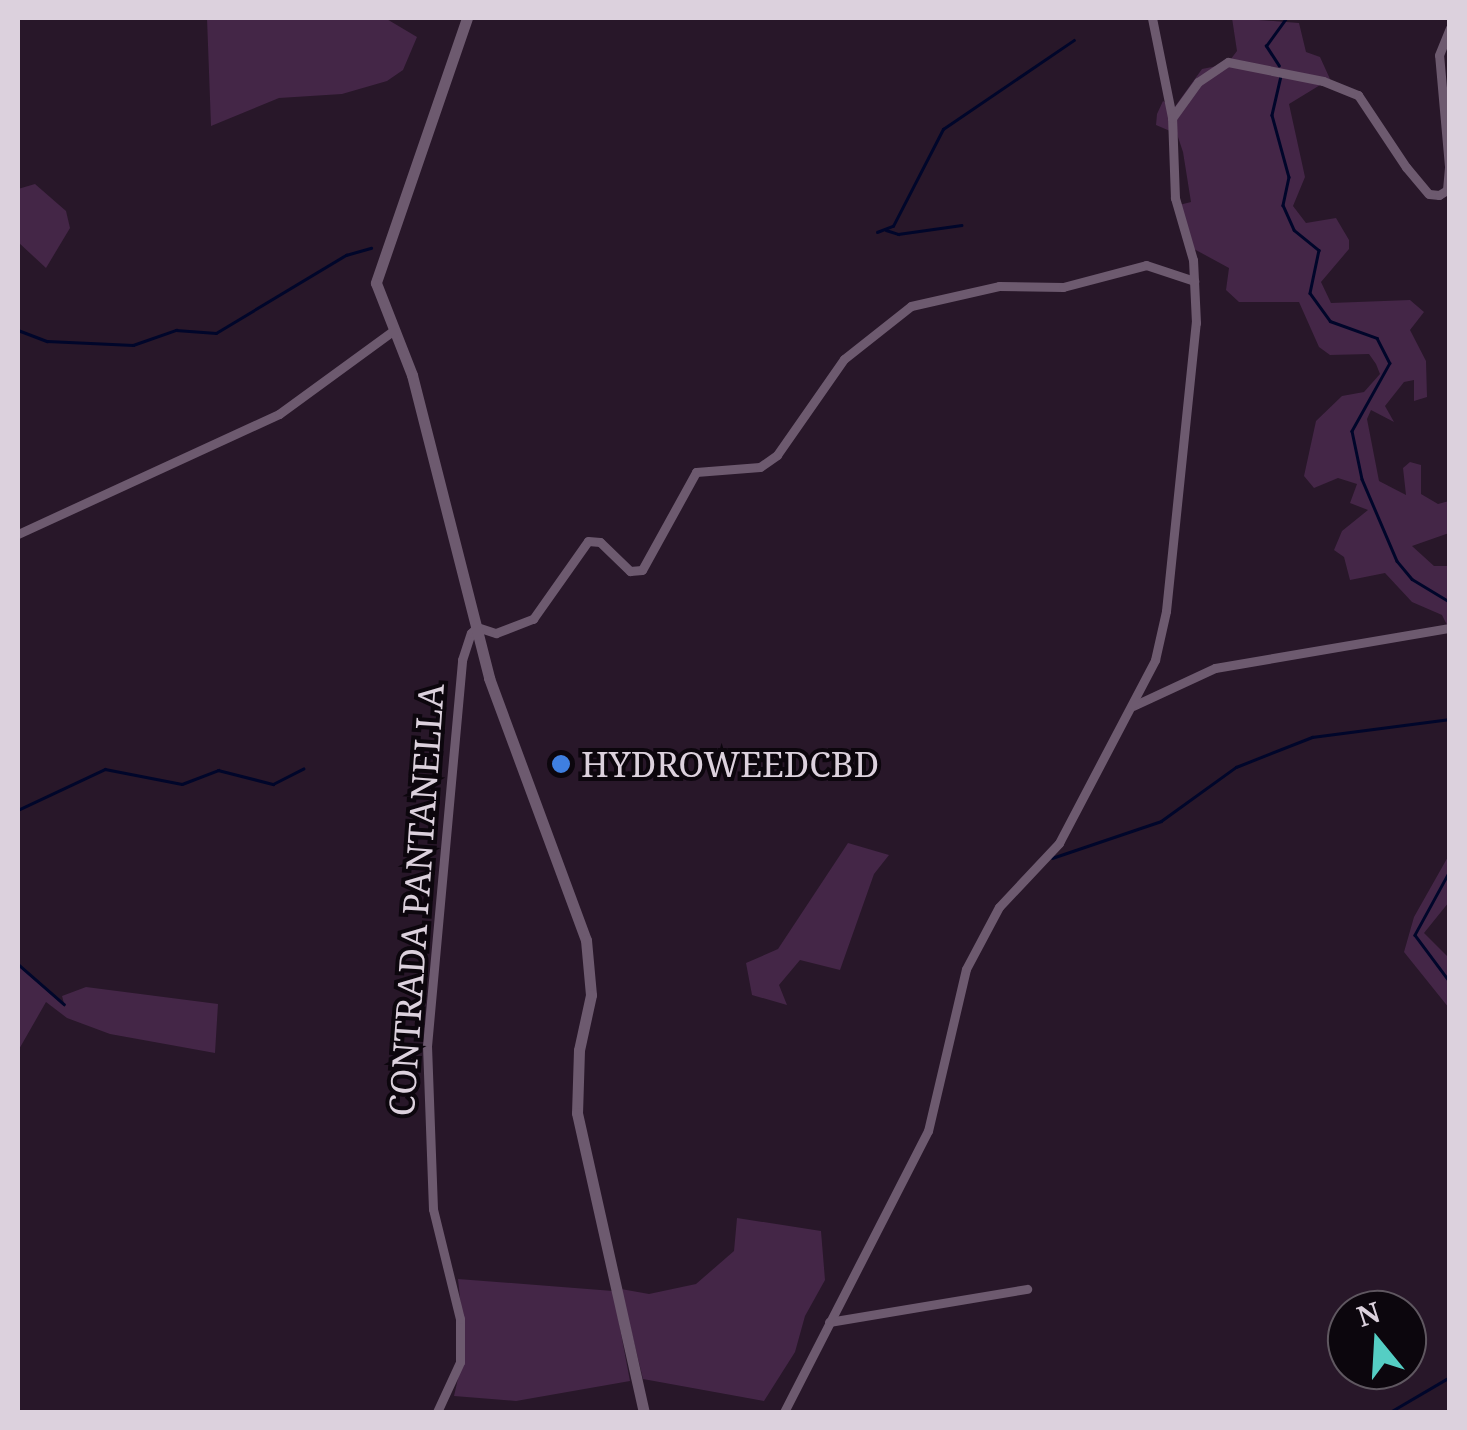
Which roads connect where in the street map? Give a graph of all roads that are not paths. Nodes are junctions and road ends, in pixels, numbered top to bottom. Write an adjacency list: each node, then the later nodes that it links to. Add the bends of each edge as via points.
1 (467, 18): 6 (street, CONTRADA PANTANELLA, via 377,265 378,296)
2 (1152, 18): 4 (street)
3 (1450, 28): 4 (street, via 1439,55 1447,190 1429,194 1358,95 1323,81 1228,62 1198,82)
4 (1172, 118): 5 (street, via 1174,198)
5 (1194, 281): 8 (street, via 1146,265 1063,287 999,286 911,306 844,360 778,456 760,466 696,472 642,570 630,572 600,542 588,541 533,619 496,633); 10 (street, via 1196,323 1166,611 1155,660)
6 (393, 331): 7 (street, via 280,414); 8 (street, CONTRADA PANTANELLA, via 412,376)
7 (18, 534)
8 (477, 627): 13 (street, CONTRADA PANTANELLA, via 462,660 427,1046 433,1210 460,1319 460,1362); 14 (street, CONTRADA PANTANELLA, via 527,795 586,940 591,995 576,1113)
9 (1450, 628): 10 (street, via 1215,668)
10 (1130, 708): 12 (street, via 1059,844 999,908 966,969 928,1132)
11 (1027, 1289): 12 (street)
12 (829, 1322): 15 (street)
13 (437, 1412)
14 (644, 1412)
15 (784, 1412)

